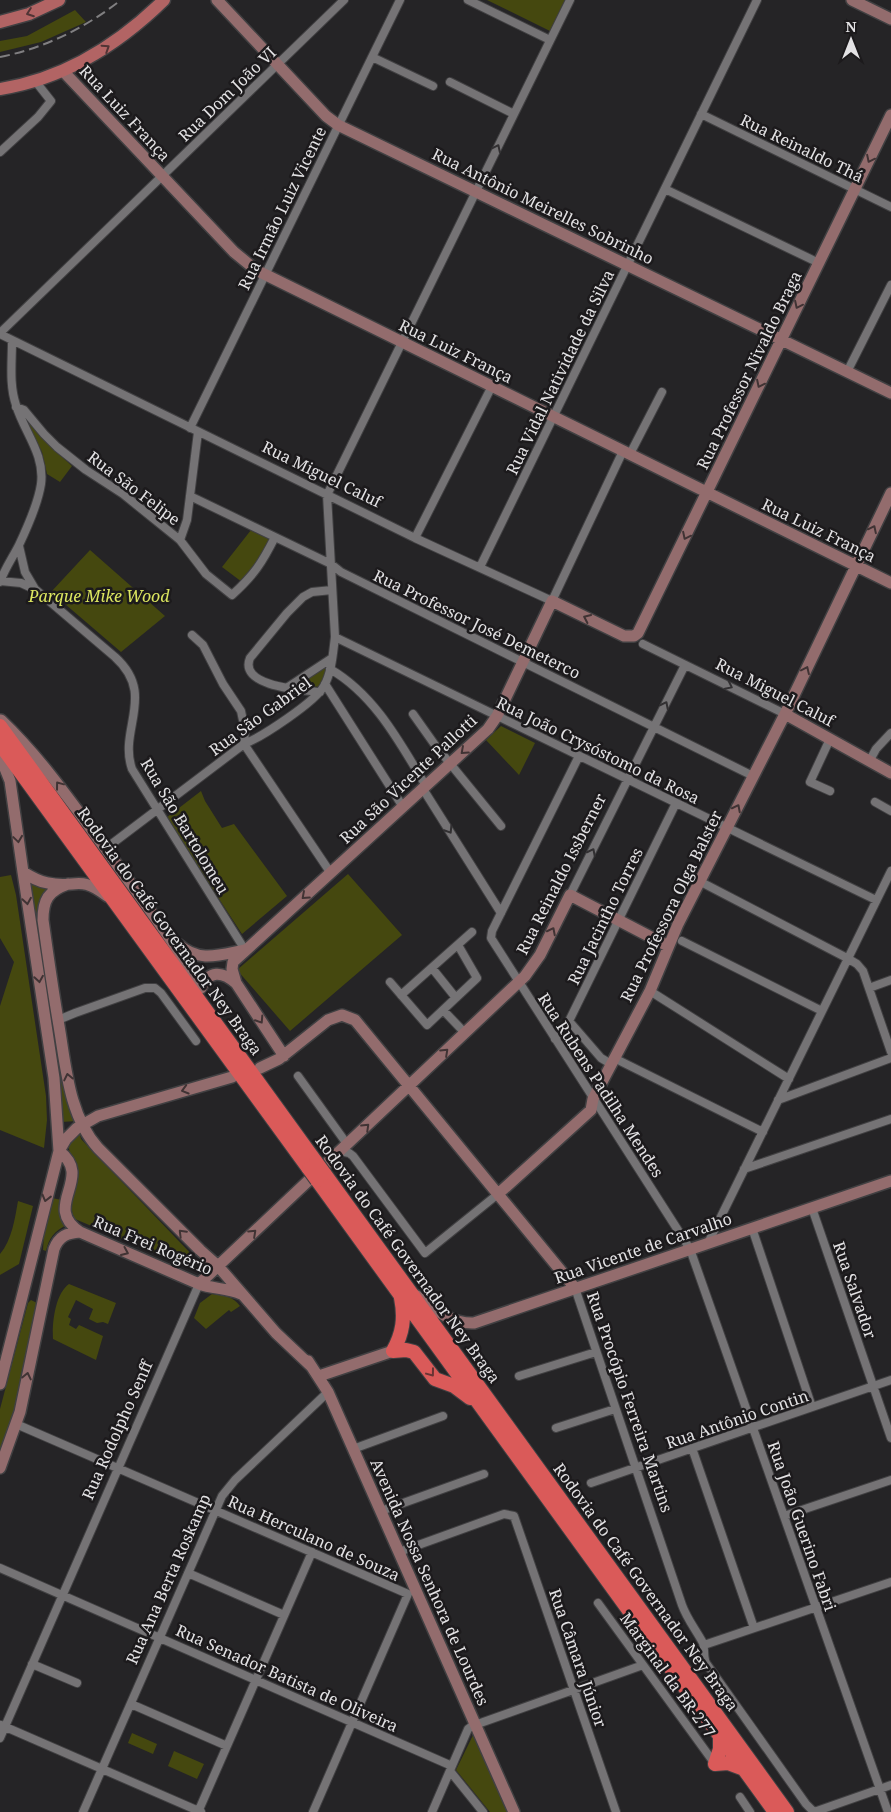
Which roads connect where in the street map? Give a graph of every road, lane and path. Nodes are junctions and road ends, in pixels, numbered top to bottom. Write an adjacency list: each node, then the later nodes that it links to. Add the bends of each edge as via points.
1 (60, 0): 11 (main road, one-way to 11)
2 (164, 0): 15 (main road, one-way to 2, via 117,41)
3 (217, 0): 14 (main road, Rua Antônio Meirelles Sobrinho)
4 (344, 0): 14 (street, Rua Dom João VI)
5 (400, 0): 13 (street, Rua Irmão Luiz Vicente)
6 (468, 0): 12 (street)
7 (570, 0): 12 (street)
8 (757, 0): 21 (street, Rua Vidal Natividade da Silva)
9 (852, 0): 10 (main road)
10 (891, 19)
11 (0, 22)
12 (550, 40): 20 (street)
13 (372, 57): 18 (street); 23 (street, Rua Irmão Luiz Vicente)
14 (278, 65): 23 (main road, Rua Antônio Meirelles Sobrinho, via 326,116); 25 (street, Rua Dom João VI)
15 (63, 71): 16 (main road); 25 (main road, Rua Luiz França)
16 (36, 82): 19 (main road); 24 (street, via 51,101)
17 (450, 82): 20 (street)
18 (433, 86)
19 (0, 90)
20 (514, 114): 28 (street, one-way to 20)
21 (702, 114): 26 (street, Rua Vidal Natividade da Silva); 27 (street, Rua Reinaldo Thá)
22 (891, 115): 27 (main road, Rua Professor Nivaldo Braga, one-way to 27)
23 (338, 124): 28 (main road, Rua Antônio Meirelles Sobrinho); 32 (street, Rua Irmão Luiz Vicente)
24 (0, 152)
25 (162, 176): 32 (main road, Rua Luiz França, via 241,259); 34 (street, Rua Dom João VI)
26 (665, 189): 30 (street); 31 (street, Rua Vidal Natividade da Silva)
27 (855, 189): 29 (street, Rua Reinaldo Thá); 30 (main road, Rua Professor Nivaldo Braga)
28 (476, 191): 31 (main road, Rua Antônio Meirelles Sobrinho); 37 (street)
29 (891, 207)
30 (819, 263): 35 (main road, Rua Professor Nivaldo Braga, one-way to 35)
31 (628, 265): 35 (main road, Rua Antônio Meirelles Sobrinho); 43 (street, Rua Vidal Natividade da Silva)
32 (265, 275): 37 (main road, Rua Luiz França); 44 (street, Rua Irmão Luiz Vicente)
33 (891, 285): 38 (street)
34 (0, 334): 36 (street, Rua Miguel Caluf)
35 (781, 340): 38 (main road, Rua Antônio Meirelles Sobrinho); 47 (main road, Rua Professor Nivaldo Braga, one-way to 47)
36 (12, 341): 42 (street, via 12,390); 44 (street, Rua Miguel Caluf)
37 (402, 342): 39 (main road, Rua Luiz França); 49 (street)
38 (848, 372): 41 (main road, Rua Antônio Meirelles Sobrinho)
39 (492, 386): 43 (main road, Rua Luiz França); 52 (street)
40 (662, 392): 46 (street)
41 (891, 393)
42 (16, 407): 53 (street, Rua São Felipe, via 24,410 57,447); 54 (street, via 37,450 42,472 37,498)
43 (554, 417): 46 (main road, Rua Luiz França); 57 (street, Rua Vidal Natividade da Silva)
44 (190, 428): 45 (street, Rua Miguel Caluf)
45 (198, 432): 49 (street, Rua Miguel Caluf); 50 (street)
46 (626, 453): 47 (main road, Rua Luiz França); 62 (street)
47 (707, 492): 56 (main road, Rua Luiz França); 65 (main road, Rua Professor Nivaldo Braga, one-way to 65, via 638,633)
48 (891, 493): 56 (main road, Rua Professora Olga Balster, one-way to 48)
49 (327, 495): 52 (street, Rua Miguel Caluf); 55 (street, Rua São Gabriel)
50 (190, 496): 51 (street, Rua Professor José Demeterco); 53 (street, via 186,526)
51 (274, 537): 53 (street, Rua São Felipe, via 259,567 232,595 206,574); 55 (street, Rua Professor José Demeterco)
52 (415, 538): 57 (street, Rua Miguel Caluf)
53 (180, 540)
54 (19, 546): 58 (street); 60 (street, Rua São Bartolomeu, via 25,572)
55 (331, 564): 61 (street, Rua São Gabriel); 68 (street, Rua Professor José Demeterco, via 341,572)
56 (855, 566): 59 (main road, Rua Luiz França); 75 (main road, Rua Professora Olga Balster, one-way to 56)
57 (480, 567): 62 (street, Rua Miguel Caluf)
58 (0, 581): 60 (street, via 20,583)
59 (891, 583)
60 (35, 589): 96 (street, Rua São Bartolomeu, via 126,668 133,683 135,702 130,761)
61 (332, 590): 64 (street, Rua São Gabriel); 72 (street, via 312,592 303,597 250,658 249,668 258,678)
62 (552, 601): 65 (main road, Rua Miguel Caluf, one-way to 62); 68 (main road, Rua São Vicente Pallotti)
63 (192, 635): 83 (street, via 203,645 241,711)
64 (334, 637): 67 (street, Rua São Gabriel); 76 (street, Rua João Crysóstomo da Rosa)
65 (632, 637)
66 (642, 644): 69 (street, Rua Miguel Caluf)
67 (332, 658): 70 (street, Rua São Gabriel); 72 (street)
68 (523, 662): 76 (main road, Rua São Vicente Pallotti); 79 (street, Rua Professor José Demeterco)
69 (685, 665): 75 (street, Rua Miguel Caluf, one-way to 75); 79 (street, Rua Reinaldo Issberner, one-way to 69)
70 (330, 669): 71 (street, Rua São Gabriel); 91 (street, via 379,711)
71 (325, 684): 73 (street, Rua São Gabriel); 95 (street)
72 (288, 688): 73 (street)
73 (320, 692): 83 (street, Rua São Gabriel, via 260,737)
74 (413, 714): 87 (street)
75 (785, 714): 81 (main road, Rua Miguel Caluf); 89 (main road, Rua Professora Olga Balster)
76 (497, 716): 85 (street, Rua João Crysóstomo da Rosa); 87 (main road, Rua São Vicente Pallotti, one-way to 87, via 488,729)
77 (0, 720): 100 (main road, one-way to 77, via 46,768)
78 (0, 726): 142 (highway, Rodovia do Café Governador Ney Braga)
79 (654, 727): 89 (street, Rua Professor José Demeterco); 90 (street, Rua Reinaldo Issberner)
80 (891, 733): 86 (street)
81 (830, 739): 86 (main road, Rua Miguel Caluf); 92 (street, via 810,782)
82 (0, 744): 108 (highway, Rodovia do Café Governador Ney Braga)
83 (244, 744): 96 (street, Rua São Gabriel); 103 (street)
84 (0, 756): 102 (main road, one-way to 102, via 10,781)
85 (579, 756): 90 (street, Rua João Crysóstomo da Rosa); 109 (street)
86 (870, 760): 88 (main road, Rua Miguel Caluf)
87 (450, 764): 91 (main road, Rua São Vicente Pallotti); 98 (street)
88 (891, 773)
89 (753, 776): 99 (main road, Rua Professora Olga Balster, one-way to 89)
90 (628, 779): 94 (street, Rua João Crysóstomo da Rosa); 106 (street, Rua Reinaldo Issberner, one-way to 90)
91 (424, 787): 95 (main road, Rua São Vicente Pallotti); 109 (street, one-way to 109)
92 (830, 791)
93 (875, 802): 97 (street)
94 (676, 803): 99 (street, Rua João Crysóstomo da Rosa); 110 (street, Rua Jacintho Torres)
95 (403, 807): 103 (main road, Rua São Vicente Pallotti)
96 (157, 810): 100 (street, Rua São Gabriel); 116 (street, Rua São Bartolomeu)
97 (891, 811)
98 (501, 826)
99 (727, 828): 104 (main road, Rua Professora Olga Balster); 107 (street, Rua João Crysóstomo da Rosa)
100 (106, 849): 112 (main road)
101 (891, 871): 107 (street)
102 (22, 872): 105 (main road, via 48,883); 132 (main road, one-way to 132)
103 (330, 872): 116 (main road, Rua São Vicente Pallotti, one-way to 116)
104 (699, 881): 115 (main road, Rua Professora Olga Balster); 119 (street)
105 (68, 884): 108 (main road, via 93,886); 131 (main road, Avenida Nossa Senhora de Lourdes, via 55,889 44,907 44,929)
106 (570, 895): 110 (main road); 124 (main road, Rua Reinaldo Issberner, one-way to 106, via 537,960)
107 (876, 900): 119 (street)
108 (118, 905): 159 (highway, Rodovia do Café Governador Ney Braga)
109 (501, 913): 124 (street, Rua Rubens Padilha Mendes, via 491,936)
110 (619, 920): 115 (main road); 137 (street, Rua Jacintho Torres)
111 (472, 932): 114 (street)
112 (170, 938): 117 (main road, via 184,950); 126 (main road)
113 (682, 941): 134 (street)
114 (458, 945): 120 (street); 130 (street, via 477,978)
115 (668, 946): 128 (main road, Rua Professora Olga Balster)
116 (245, 950): 118 (main road); 125 (main road, Rua São Vicente Pallotti, via 232,965)
117 (199, 956): 118 (main road); 126 (main road)
118 (211, 956): 121 (main road)
119 (848, 958): 127 (street, via 860,967); 134 (street)
120 (432, 968): 129 (street); 130 (street)
121 (219, 974): 125 (main road); 126 (main road, via 207,978)
122 (891, 980): 127 (street)
123 (390, 982): 129 (street)
124 (519, 982): 138 (main road, Rua Reinaldo Issberner); 139 (street, Rua Rubens Padilha Mendes)
125 (236, 983): 143 (main road, one-way to 143)
126 (202, 988): 142 (highway)
127 (869, 988): 141 (street)
128 (650, 991): 145 (main road, Rua Professora Olga Balster); 149 (street)
129 (401, 995): 133 (street, via 426,1025)
130 (456, 998): 133 (street)
131 (56, 1006): 135 (street); 136 (main road, Avenida Nossa Senhora de Lourdes)
132 (44, 1010): 136 (main road, via 48,1017); 157 (main road, via 55,1083)
133 (443, 1010): 138 (street)
134 (822, 1011): 149 (street)
135 (75, 1013): 136 (street); 140 (street, via 152,988 161,993)
136 (58, 1020): 154 (main road, Avenida Nossa Senhora de Lourdes, one-way to 136, via 68,1080)
137 (569, 1021): 139 (street, Rua Jacintho Torres); 145 (street, via 601,1058)
138 (465, 1033): 150 (main road, Rua Reinaldo Issberner, one-way to 138)
139 (555, 1039): 151 (street, Rua Rubens Padilha Mendes)
140 (196, 1041)
141 (891, 1052)
142 (237, 1053): 159 (highway, Rodovia do Café Governador Ney Braga)
143 (284, 1056): 146 (main road); 150 (main road, Rua Procópio Ferreira Martins, via 328,1020 349,1017 360,1025)
144 (891, 1058): 152 (street)
145 (613, 1061): 151 (main road, Rua Professora Olga Balster); 155 (street)
146 (260, 1068)
147 (298, 1076): 156 (street)
148 (232, 1077): 154 (main road, one-way to 154, via 107,1112)
149 (789, 1079): 152 (street)
150 (409, 1085): 156 (main road, Rua Reinaldo Issberner, one-way to 150); 161 (main road, Rua Procópio Ferreira Martins)
151 (593, 1099): 161 (main road, Rua Professora Olga Balster, via 588,1113); 166 (street, Rua Rubens Padilha Mendes)
152 (778, 1100): 155 (street)
153 (891, 1119): 158 (street)
154 (82, 1124): 157 (main road); 167 (main road, Avenida Nossa Senhora de Lourdes, one-way to 154, via 98,1148)
155 (763, 1132): 158 (street)
156 (343, 1148): 159 (main road, Rua Reinaldo Issberner); 161 (street, Rua Professora Olga Balster, via 354,1156 425,1253)
157 (58, 1151): 164 (main road, via 67,1159 72,1172 65,1215); 178 (main road, one-way to 178)
158 (744, 1169): 165 (street)
159 (317, 1171): 168 (main road, Rua Rodolpho Senff, one-way to 159); 171 (highway, Rodovia do Café Governador Ney Braga)
160 (891, 1181): 162 (main road, Rua Vicente de Carvalho)
161 (498, 1194): 170 (main road, Rua Procópio Ferreira Martins)
162 (812, 1208): 163 (main road, Rua Vicente de Carvalho); 179 (street, Rua Salvador)
163 (752, 1228): 165 (main road, Rua Vicente de Carvalho); 182 (street)
164 (80, 1232): 169 (main road, Rua Frei Rogério, one-way to 169); 185 (main road, one-way to 164, via 54,1249 65,1234)
165 (708, 1243): 166 (main road, Rua Vicente de Carvalho)
166 (690, 1249): 170 (main road, Rua Vicente de Carvalho); 187 (street, Rua João Guerino Fabri)
167 (200, 1250): 168 (main road, Avenida Nossa Senhora de Lourdes); 169 (main road, via 205,1267)
168 (218, 1266): 169 (main road, Rua Rodolpho Senff); 172 (main road, Avenida Nossa Senhora de Lourdes)
169 (199, 1284): 172 (main road, Rua Frei Rogério); 192 (street, Rua Rodolpho Senff)
170 (574, 1288): 171 (main road, Rua Vicente de Carvalho, via 474,1323 452,1320); 174 (street, Rua Procópio Ferreira Martins)
171 (405, 1293): 173 (highway, via 402,1333); 181 (highway, Rodovia do Café Governador Ney Braga); 241 (highway, Rodovia do Café Governador Ney Braga)
172 (243, 1295): 175 (main road, Avenida Nossa Senhora de Lourdes)
173 (393, 1351): 175 (main road); 181 (highway, one-way to 181, via 414,1352 435,1379 454,1386)
174 (596, 1352): 176 (street); 183 (street, Rua Procópio Ferreira Martins)
175 (315, 1372): 180 (main road, Avenida Nossa Senhora de Lourdes)
176 (519, 1376)
177 (891, 1380): 179 (street, Rua Antônio Contin)
178 (0, 1384)
179 (873, 1386): 182 (street, Rua Antônio Contin); 188 (street, Rua Salvador)
180 (328, 1392): 190 (main road, Avenida Nossa Senhora de Lourdes); 197 (street, Rua Ana Berta Roskamp, via 234,1480)
181 (482, 1406): 222 (highway, Rodovia do Café Governador Ney Braga)
182 (812, 1407): 187 (street, Rua Antônio Contin)
183 (615, 1409): 186 (street); 193 (street, Rua Procópio Ferreira Martins)
184 (443, 1416): 190 (street)
185 (16, 1424): 191 (main road); 192 (street, Rua Herculano de Souza)
186 (556, 1428)
187 (753, 1428): 189 (street, Rua Antônio Contin); 199 (street, Rua João Guerino Fabri)
188 (891, 1438)
189 (692, 1448): 193 (street, Rua Antônio Contin); 210 (street)
190 (353, 1449): 198 (main road, Avenida Nossa Senhora de Lourdes)
191 (0, 1468)
192 (118, 1468): 197 (street, Rua Herculano de Souza); 206 (street, Rua Rodolpho Senff)
193 (635, 1468): 196 (street, Rua Antônio Contin); 212 (street, Rua Procópio Ferreira Martins, via 685,1613)
194 (484, 1474): 198 (street)
195 (891, 1480): 199 (street)
196 (591, 1483)
197 (216, 1510): 200 (street, Rua Herculano de Souza); 203 (street, Rua Ana Berta Roskamp)
198 (381, 1512): 201 (main road, Avenida Nossa Senhora de Lourdes)
199 (784, 1516): 208 (street, Rua João Guerino Fabri)
200 (312, 1552): 205 (street, Rua Herculano de Souza); 209 (street)
201 (399, 1552): 205 (main road, Avenida Nossa Senhora de Lourdes); 217 (street, Rua Câmara Júnior, via 504,1514 512,1515)
202 (0, 1568): 206 (street, Rua Senador Batista de Oliveira)
203 (188, 1572): 209 (street); 211 (street, Rua Ana Berta Roskamp)
204 (891, 1582): 208 (street)
205 (412, 1592): 219 (street); 220 (main road, Avenida Nossa Senhora de Lourdes)
206 (62, 1595): 211 (street, Rua Senador Batista de Oliveira); 213 (street, Rua Rodolpho Senff)
207 (598, 1603): 214 (street, Marginal da BR-277)
208 (816, 1607): 210 (street); 230 (street, Rua João Guerino Fabri)
209 (284, 1615): 215 (street)
210 (754, 1628): 212 (street)
211 (160, 1638): 215 (street, Rua Senador Batista de Oliveira); 218 (street, Rua Ana Berta Roskamp)
212 (704, 1645): 242 (street, Rua Procópio Ferreira Martins, via 706,1663)
213 (32, 1664): 216 (street); 221 (street, Rua Rodolpho Senff)
214 (643, 1665): 217 (street); 225 (street, Marginal da BR-277)
215 (256, 1680): 219 (street, Rua Senador Batista de Oliveira); 224 (street)
216 (77, 1683)
217 (574, 1689): 220 (street); 238 (street, Rua Câmara Júnior)
218 (131, 1704): 224 (street); 226 (street, Rua Ana Berta Roskamp)
219 (352, 1722): 227 (street, Rua Senador Batista de Oliveira); 234 (street)
220 (475, 1724): 227 (street, via 468,1730); 237 (main road, Avenida Nossa Senhora de Lourdes)
221 (2, 1726): 223 (street, Rua Rodolpho Senff); 226 (street)
222 (720, 1736): 225 (highway); 228 (highway, Rodovia do Café Governador Ney Braga)
223 (0, 1738)
224 (227, 1746): 233 (street)
225 (716, 1764): 228 (highway, via 728,1763)
226 (102, 1769): 232 (street, Rua Ana Berta Roskamp); 233 (street)
227 (451, 1769): 235 (street); 236 (street, Rua Senador Batista de Oliveira)
228 (745, 1770): 240 (highway, Rodovia do Café Governador Ney Braga)
229 (891, 1785): 230 (street)
230 (880, 1789): 242 (street); 243 (street, Rua João Guerino Fabri)
231 (740, 1797): 239 (street)
232 (84, 1812)
233 (199, 1812)
234 (313, 1812)
235 (432, 1812)
236 (483, 1812)
237 (514, 1812)
238 (616, 1812)
239 (750, 1812)
240 (775, 1812)
241 (787, 1812)
242 (814, 1812)
243 (888, 1812)

